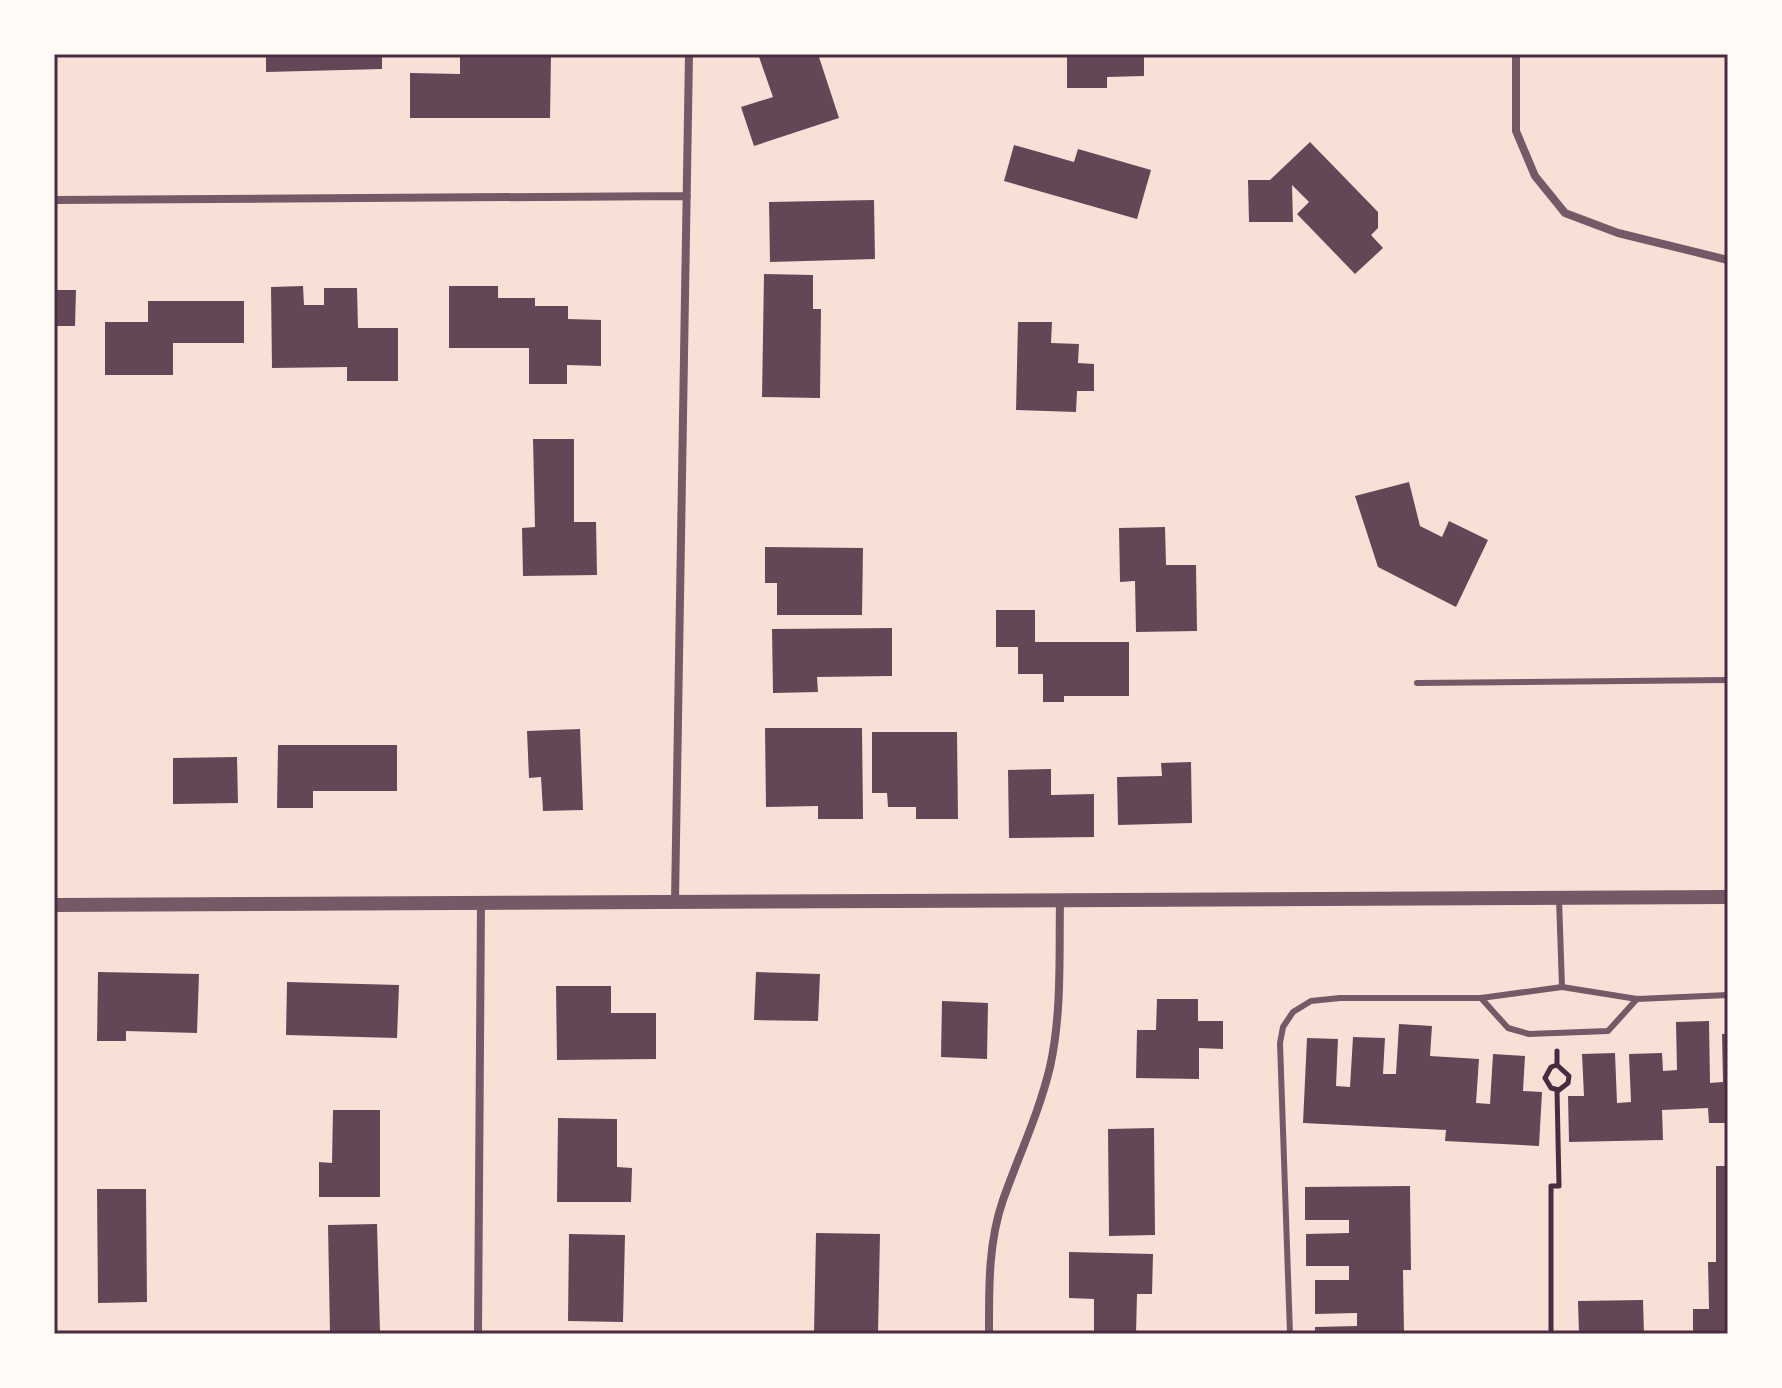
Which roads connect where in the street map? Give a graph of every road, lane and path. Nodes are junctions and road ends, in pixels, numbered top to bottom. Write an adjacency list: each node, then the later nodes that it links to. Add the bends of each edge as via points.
1 (689, 54): 3 (street)
2 (1516, 54): 5 (street, via 1516,131 1535,176 1565,213 1618,233)
3 (687, 196): 4 (street); 11 (street)
4 (54, 200)
5 (1728, 260)
6 (1728, 680): 7 (lane)
7 (1417, 683)
8 (1728, 897): 9 (street)
9 (1559, 899): 12 (street); 14 (lane)
10 (481, 900): 11 (street); 13 (street); 21 (street)
11 (675, 901): 12 (street)
12 (1060, 901): 22 (street, via 1051,1064 1002,1202 993,1244)
13 (54, 905)
14 (1562, 987): 16 (lane); 17 (lane)
15 (1728, 995): 17 (lane)
16 (1481, 998): 18 (lane, via 1508,1028); 23 (lane, via 1311,1001 1293,1012 1283,1027)
17 (1637, 999): 18 (lane, via 1608,1031)
18 (1557, 1034): 19 (path)
19 (1557, 1065): 20 (path, via 1569,1076 1564,1088); 20 (path, via 1545,1078)
20 (1557, 1090): 24 (path, via 1559,1186 1551,1186)
21 (478, 1334)
22 (989, 1334)
23 (1290, 1334)
24 (1551, 1334)

